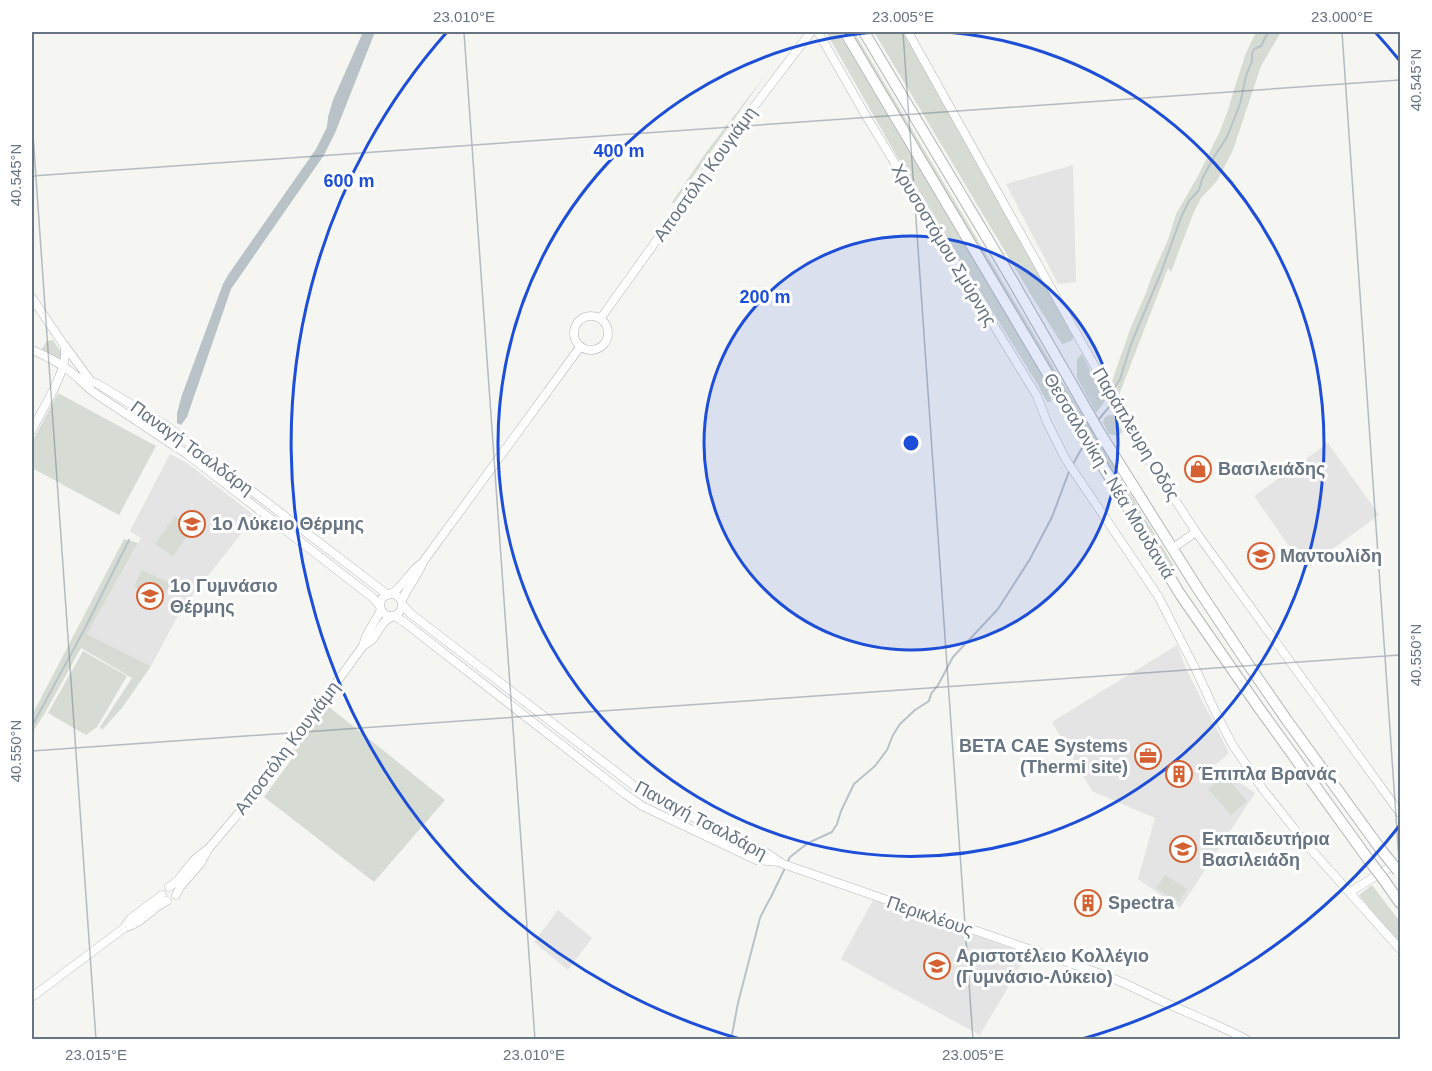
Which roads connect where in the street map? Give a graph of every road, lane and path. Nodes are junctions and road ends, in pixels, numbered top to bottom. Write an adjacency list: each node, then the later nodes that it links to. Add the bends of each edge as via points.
1 (811, 32): 6 (street, Αποστόλη Κουγιάμη)
2 (845, 32): 32 (highway, Θεσσαλονίκη - Νέα Μουδανιά, bridge, via 1197,619)
3 (864, 32): 17 (highway, Θεσσαλονίκη - Νέα Μουδανιά, via 1100,433)
4 (908, 32): 16 (street, Παράπλευρη Οδός, via 1131,432)
5 (819, 34): 6 (street); 29 (street, Χρυσοστόμου Σμύρνης, via 1037,396 1066,460 1158,596 1232,744 1262,788)
6 (805, 40): 8 (street, Αποστόλη Κουγιάμη)
7 (32, 298): 9 (street)
8 (600, 318): 10 (street, via 587,316 578,322 574,337); 10 (street, via 608,327 606,342 594,350)
9 (64, 345): 12 (street); 14 (street)
10 (580, 346): 18 (street)
11 (32, 350): 12 (street, Παναγή Τσαλδάρη)
12 (63, 368): 13 (street, Παναγή Τσαλδάρη); 15 (street)
13 (76, 377): 14 (street, Παναγή Τσαλδάρη); 21 (street, Παναγή Τσαλδάρη, via 188,455 372,597)
14 (91, 381): 19 (street, Παναγή Τσαλδάρη, via 167,426)
15 (32, 430)
16 (1196, 532): 17 (street); 24 (street, Παράπλευρη Οδός)
17 (1173, 548): 27 (highway, Θεσσαλονίκη - Νέα Μουδανιά, bridge, via 1259,681 1379,847)
18 (423, 562): 19 (street); 20 (street)
19 (389, 594): 20 (street, via 398,596); 21 (street, via 382,599)
20 (402, 603): 22 (street, via 400,612); 26 (street, Παναγή Τσαλδάρη, via 646,795 762,850)
21 (380, 608): 22 (street, via 385,615); 23 (street, Αποστόλη Κουγιάμη)
22 (392, 616): 23 (street, Αποστόλη Κουγιάμη); 26 (street, Παναγή Τσαλδάρη, via 642,806 756,861)
23 (363, 646): 25 (street, Αποστόλη Κουγιάμη, via 255,794)
24 (1401, 813)
25 (209, 848): 28 (street, Αποστόλη Κουγιάμη); 30 (street, Αποστόλη Κουγιάμη)
26 (780, 863): 35 (street, Περικλέους, via 1118,980)
27 (1400, 869): 29 (street)
28 (169, 887): 30 (street); 31 (street, via 164,889)
29 (1350, 892): 33 (street)
30 (176, 895): 31 (street, via 173,900)
31 (164, 898): 34 (street, via 130,919 124,928)
32 (1401, 903)
33 (1401, 949)
34 (32, 997)
35 (1247, 1040)

